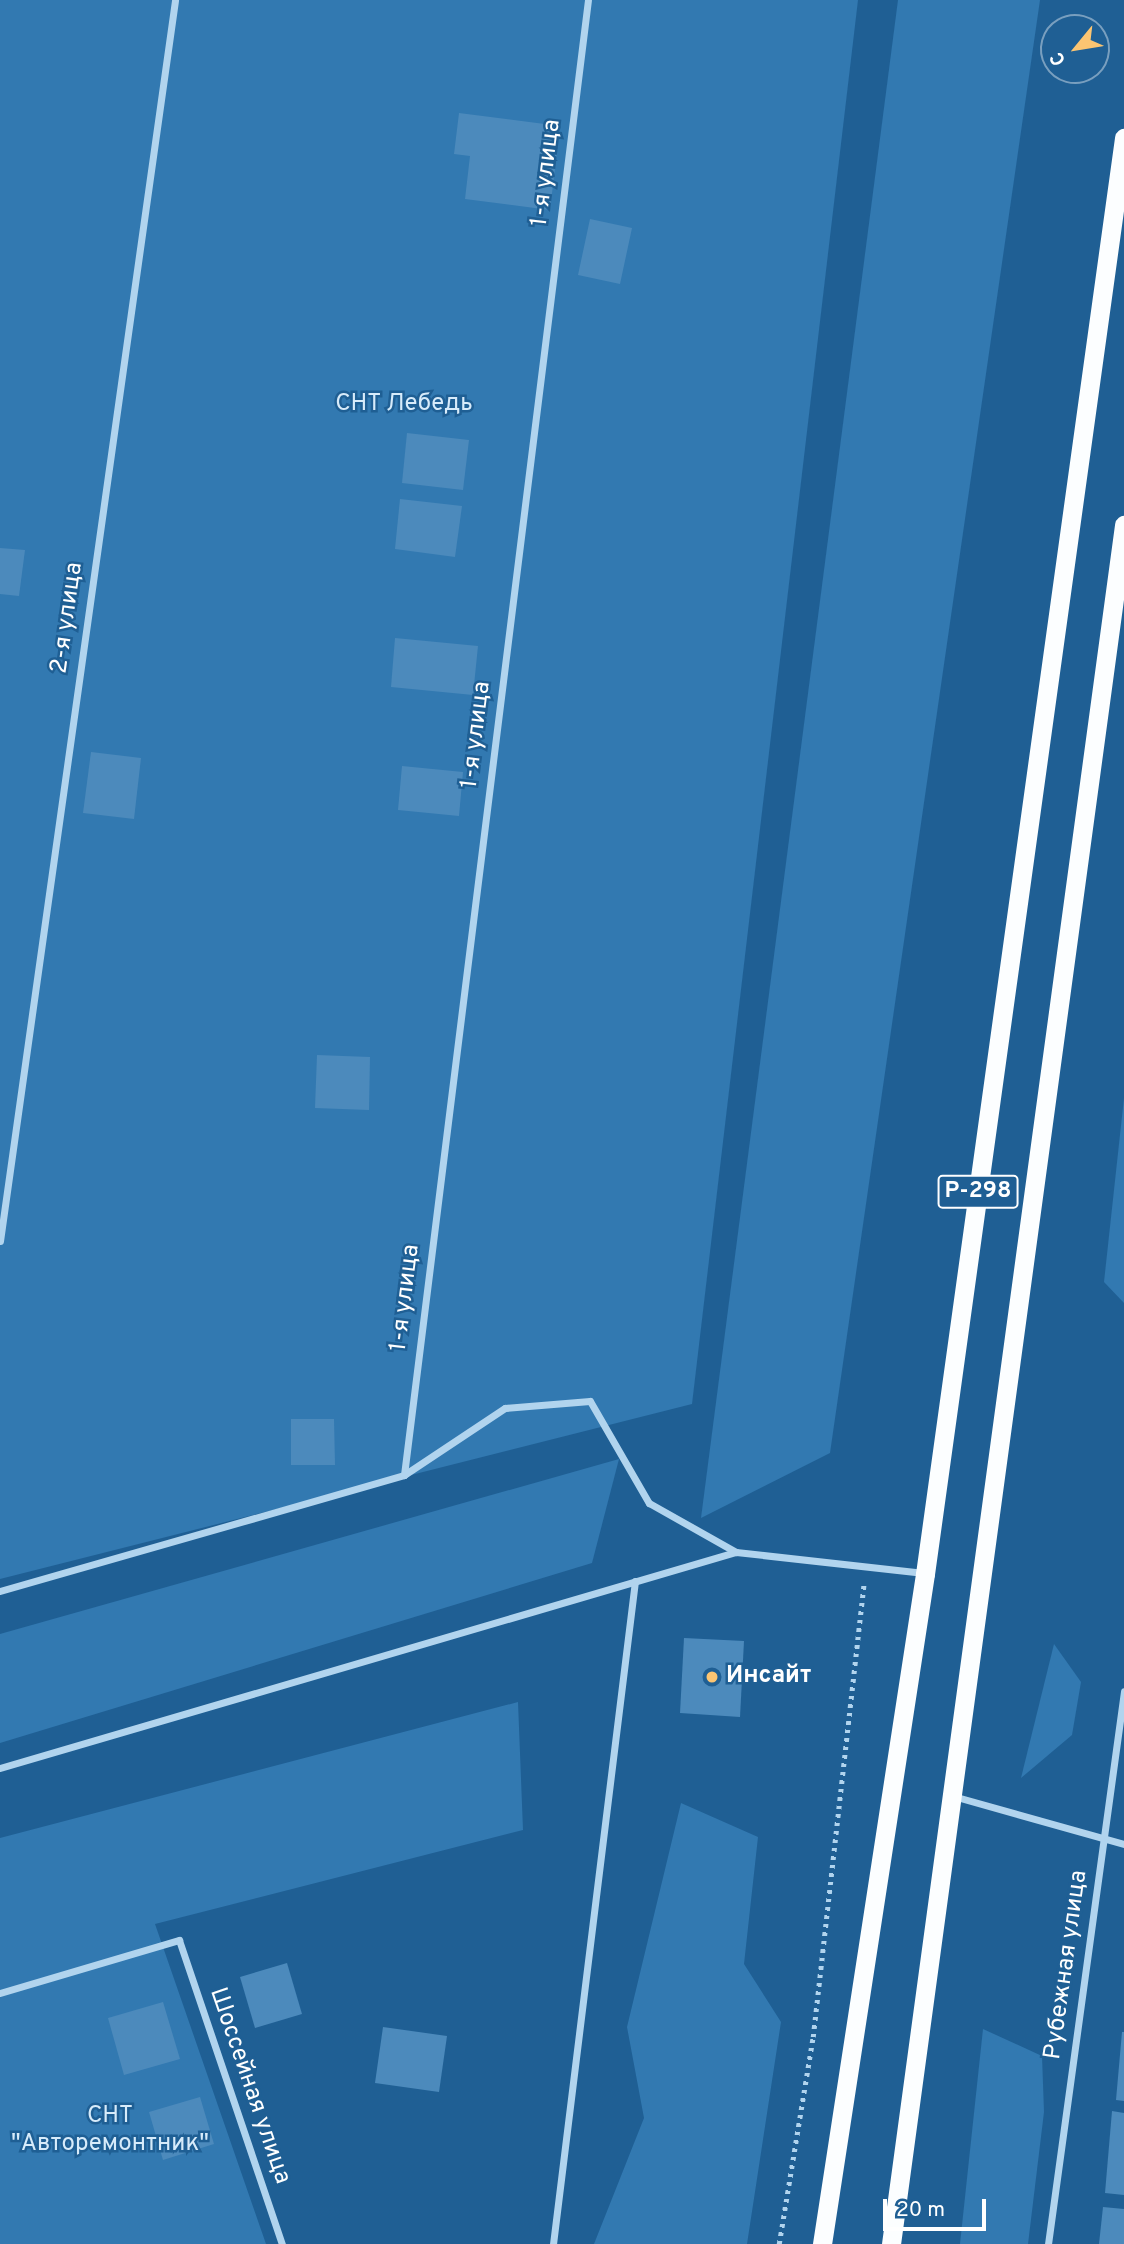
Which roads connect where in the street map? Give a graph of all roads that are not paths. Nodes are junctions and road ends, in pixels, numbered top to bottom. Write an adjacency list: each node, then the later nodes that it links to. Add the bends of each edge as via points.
1 (175, 0): 6 (street, 2-я улица)
2 (588, 0): 7 (street, 1-я улица)
3 (1124, 138): 9 (highway, Р-298)
4 (1124, 525): 5 (highway, Р-298)
5 (1118, 609): 14 (highway, Р-298)
6 (0, 1241)
7 (404, 1475): 8 (street, via 505,1408 590,1401 649,1503); 11 (street)
8 (736, 1552): 9 (street); 10 (street)
9 (925, 1574): 20 (highway, Р-298)
10 (635, 1581): 13 (street); 19 (street)
11 (0, 1591)
12 (1124, 1692): 15 (street, Рубежная улица)
13 (0, 1768)
14 (953, 1797): 15 (street); 21 (highway, Р-298)
15 (1104, 1838): 16 (street); 22 (street, Рубежная улица)
16 (1124, 1843)
17 (0, 1993): 18 (street, Шоссейная улица, via 179,1940)
18 (282, 2244)
19 (553, 2244)
20 (822, 2244)
21 (891, 2244)
22 (1048, 2244)

